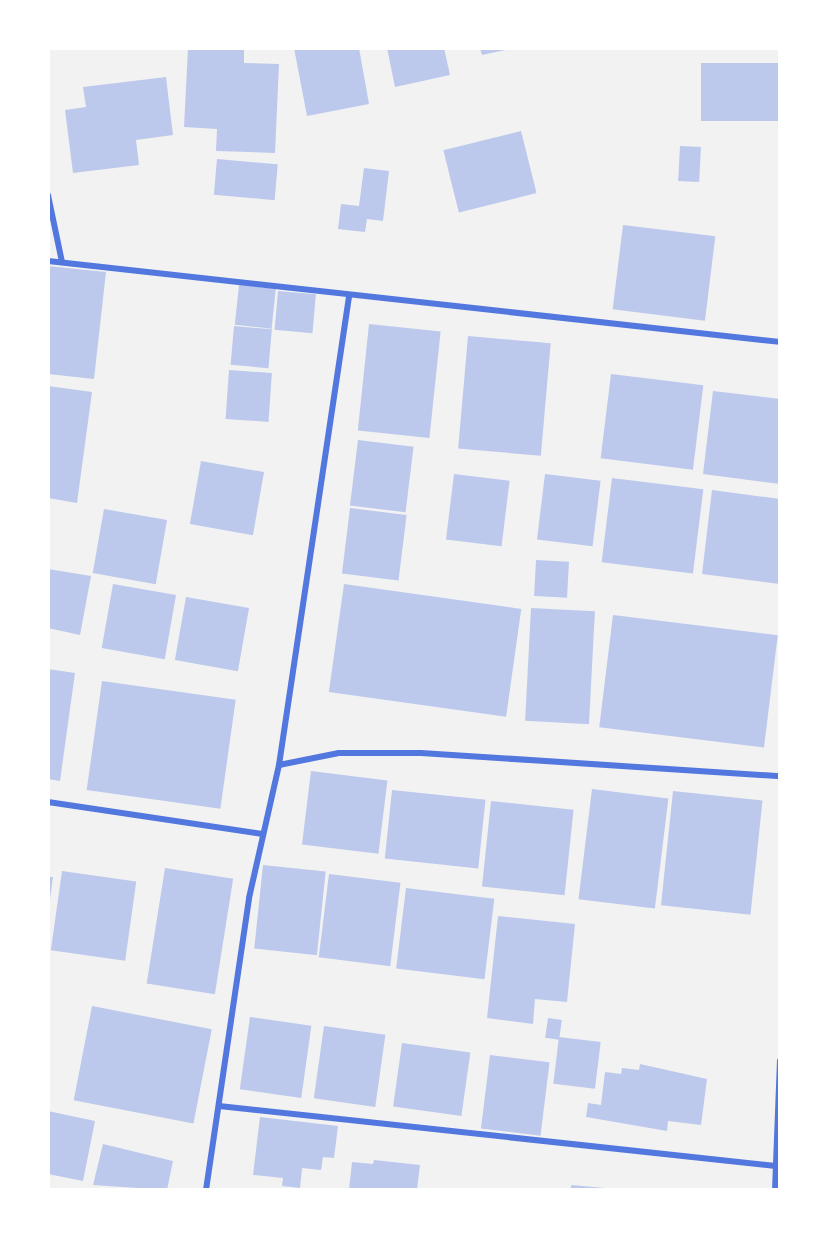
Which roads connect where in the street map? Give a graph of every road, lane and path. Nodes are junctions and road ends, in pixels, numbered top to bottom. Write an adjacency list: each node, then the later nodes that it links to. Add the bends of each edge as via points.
1 (48, 195): 3 (street)
2 (48, 261): 3 (street)
3 (62, 262): 4 (street)
4 (349, 296): 5 (street); 6 (street)
5 (780, 342)
6 (279, 765): 7 (street, via 339,753 421,753); 9 (street)
7 (780, 776)
8 (48, 802): 9 (street)
9 (263, 834): 11 (street)
10 (780, 1062): 12 (street)
11 (219, 1106): 12 (street); 13 (street)
12 (776, 1166): 14 (street)
13 (206, 1190)
14 (775, 1190)

